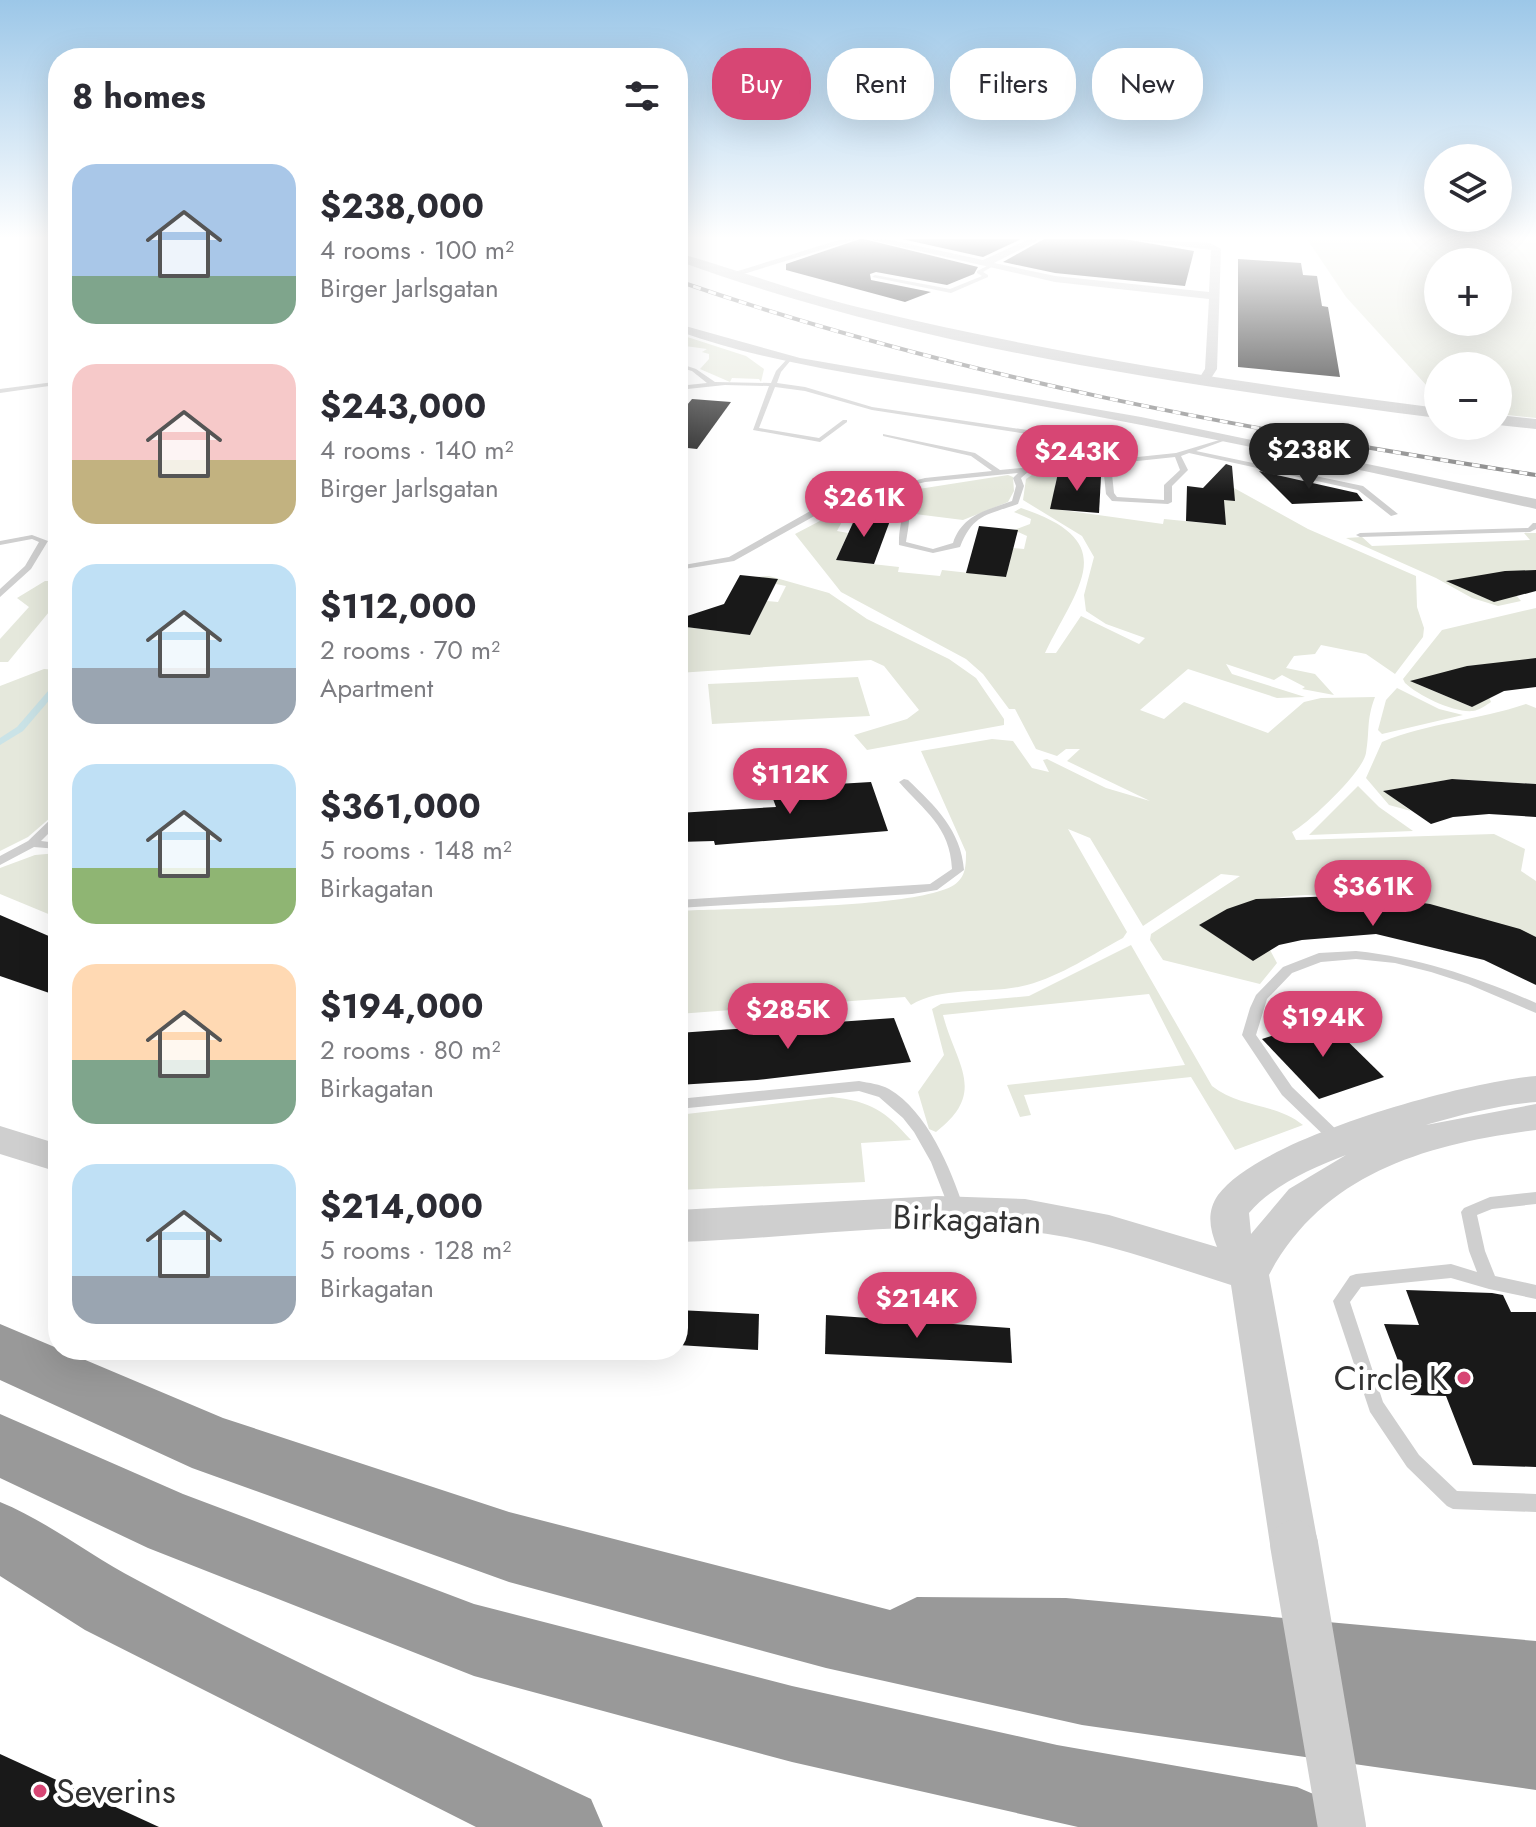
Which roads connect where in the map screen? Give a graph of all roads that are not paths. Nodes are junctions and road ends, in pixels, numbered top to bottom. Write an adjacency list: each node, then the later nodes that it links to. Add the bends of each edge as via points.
1 (914, 324): 6 (street)
2 (1212, 324): 6 (street, via 1211,369)
3 (688, 331): 4 (street)
4 (788, 360): 9 (lane); 17 (street)
5 (688, 368): 7 (lane)
6 (1204, 380): 12 (street)
7 (713, 384): 9 (lane); 10 (lane)
8 (48, 385): 11 (lane)
9 (773, 385): 13 (lane, via 755,429 820,440); 20 (lane, via 876,409 989,422)
10 (688, 387)
11 (0, 391)
12 (1424, 411)
13 (845, 421)
14 (1512, 421): 15 (street)
15 (1536, 424)
16 (885, 435): 23 (lane, via 973,454)
17 (1224, 439): 18 (lane); 25 (street)
18 (1192, 452): 19 (lane); 26 (lane, via 1360,488)
19 (1177, 455): 20 (lane); 21 (lane, via 1184,470 1168,485 1168,502 1115,499 1108,474)
20 (1127, 460): 21 (lane)
21 (1095, 464): 22 (lane)
22 (1026, 470): 23 (lane); 24 (lane, via 1017,478 1015,502 967,521 957,545 945,551 902,543 909,516)
23 (998, 472): 24 (lane)
24 (890, 489): 30 (lane, via 824,507 731,559)
25 (1536, 504)
26 (1394, 514)
27 (1536, 525): 28 (lane, via 1530,530)
28 (1360, 535)
29 (0, 543): 31 (lane, via 32,537 44,541 28,567)
30 (688, 566)
31 (0, 594)
32 (904, 782): 37 (lane, via 942,818 958,858 958,870 947,880 912,890)
33 (48, 828): 34 (lane)
34 (32, 843): 35 (lane); 36 (lane)
35 (48, 845)
36 (0, 861)
37 (688, 903)
38 (1536, 1008): 43 (lane, via 1432,966 1371,956 1319,959 1283,973 1261,995 1249,1035 1287,1091)
39 (1536, 1089): 43 (street, via 1494,1092)
40 (688, 1103): 46 (lane, via 859,1086 884,1093 908,1113 932,1151)
41 (1536, 1117): 43 (street)
42 (0, 1140): 44 (street)
43 (1352, 1154): 48 (street, via 1275,1227)
44 (48, 1155)
45 (1536, 1198): 49 (lane, via 1490,1203 1469,1212)
46 (957, 1212): 47 (street, Birkagatan); 48 (street, Birkagatan, via 1029,1215)
47 (688, 1225)
48 (1249, 1274): 60 (street, bridge)
49 (1489, 1282): 50 (lane); 53 (lane, via 1451,1271 1356,1281 1341,1301 1376,1406 1413,1461 1453,1500)
50 (1536, 1292)
51 (0, 1351): 55 (highway, via 215,1446 494,1542)
52 (0, 1445): 59 (highway, via 172,1524 474,1640 807,1728 1057,1784)
53 (1536, 1503)
54 (0, 1536): 58 (highway, via 110,1605)
55 (826, 1632): 56 (highway, via 1066,1634); 57 (highway, via 1082,1688)
56 (1536, 1678)
57 (1536, 1751)
58 (563, 1827)
59 (1297, 1827)
60 (1342, 1827)

